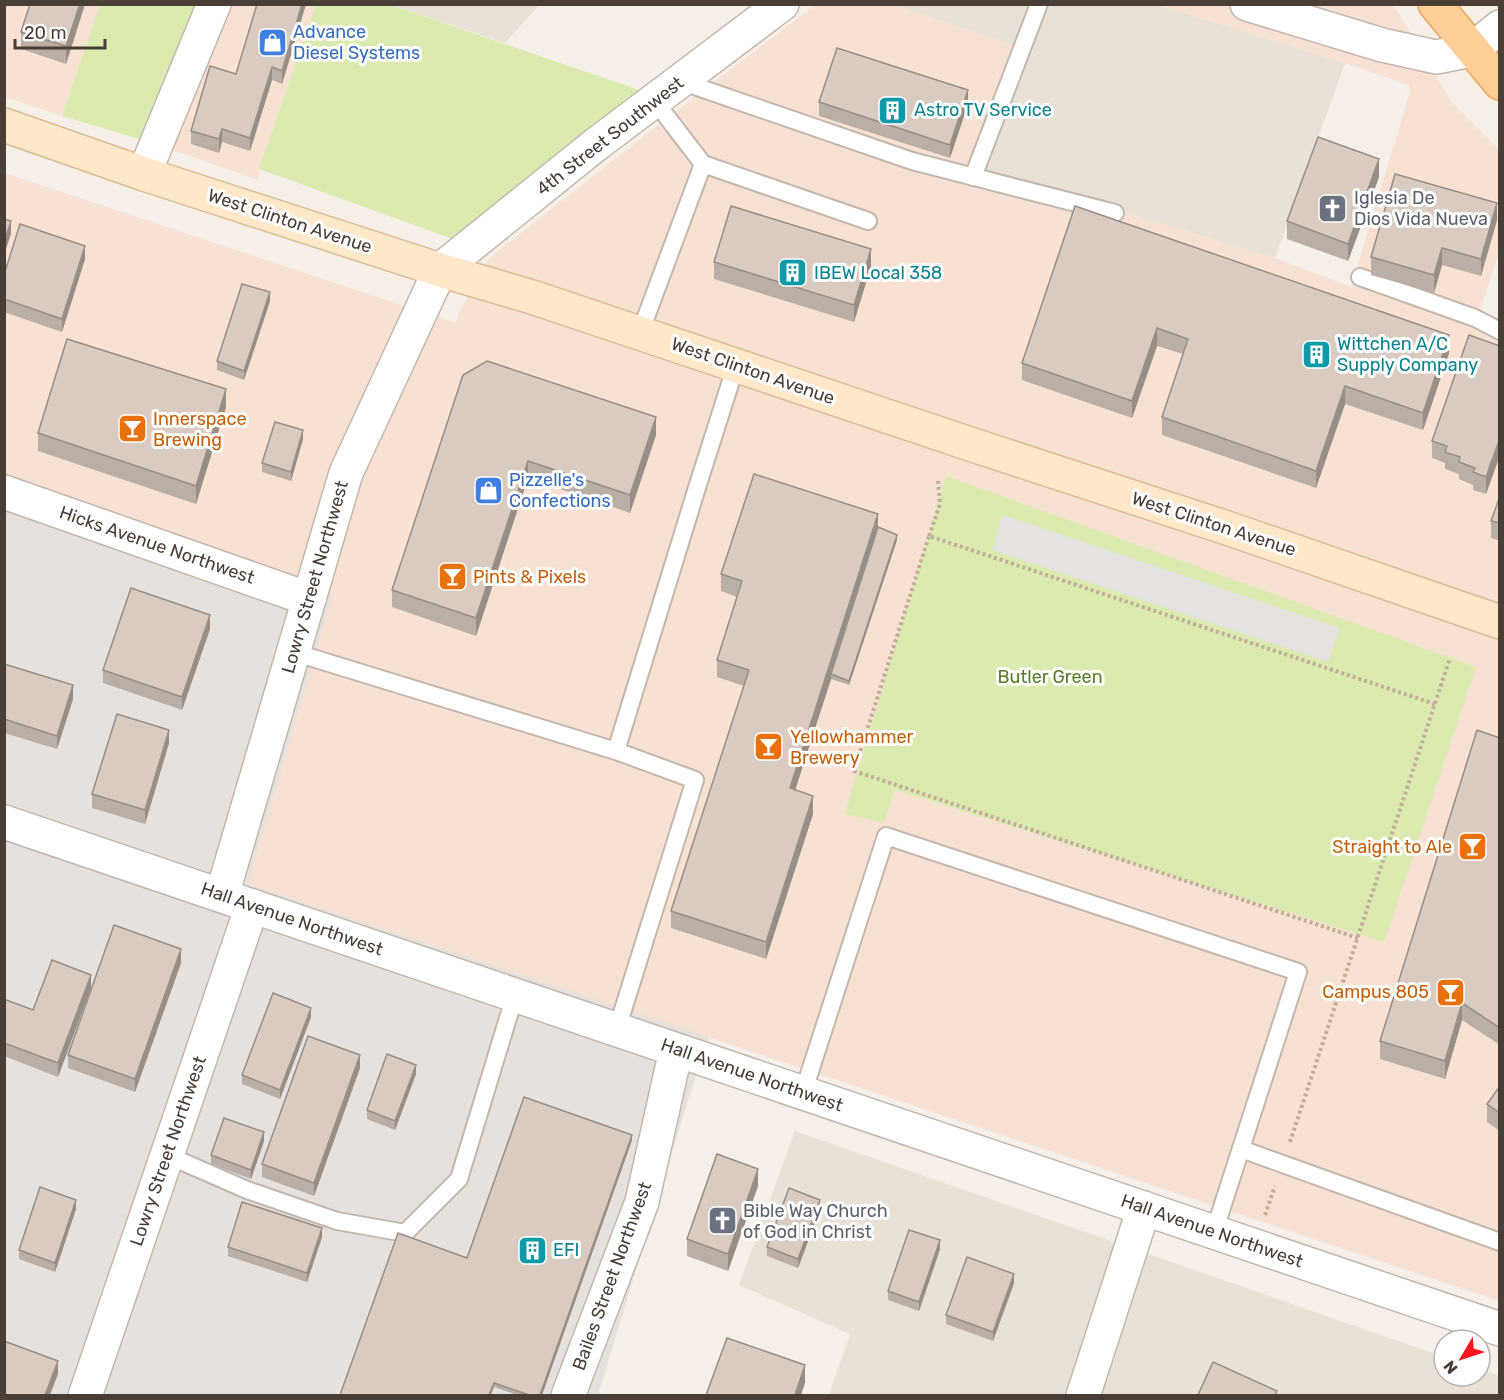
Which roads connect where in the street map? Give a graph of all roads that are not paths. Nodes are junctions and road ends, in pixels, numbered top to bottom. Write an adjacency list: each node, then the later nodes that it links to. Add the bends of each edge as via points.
1 (214, 4): 13 (street)
2 (782, 4): 8 (street, 4th Street Southwest)
3 (1039, 4): 14 (lane)
4 (1247, 4): 7 (street, via 1382,45 1436,57)
5 (1435, 4): 7 (main road)
6 (1500, 27): 7 (street)
7 (1472, 50): 9 (main road)
8 (680, 81): 10 (street, 4th Street Southwest); 14 (lane, via 912,161)
9 (1500, 83)
10 (654, 100): 12 (lane); 17 (street, 4th Street Southwest)
11 (4, 125): 13 (street, West Clinton Avenue)
12 (703, 164): 16 (lane); 20 (lane)
13 (144, 174): 17 (street, West Clinton Avenue)
14 (973, 177): 15 (lane)
15 (1115, 213)
16 (868, 221)
17 (440, 270): 20 (street, West Clinton Avenue); 23 (street, Lowry Street Northwest, via 346,473)
18 (1360, 277): 19 (lane, via 1476,318)
19 (1500, 331)
20 (640, 333): 21 (street, West Clinton Avenue)
21 (736, 365): 24 (street, West Clinton Avenue); 26 (lane)
22 (4, 492): 23 (street, Hicks Avenue Northwest)
23 (309, 599): 25 (street, Lowry Street Northwest)
24 (1500, 622)
25 (293, 652): 26 (lane); 28 (street, Lowry Street Northwest)
26 (616, 752): 30 (lane, via 695,780)
27 (4, 822): 28 (street, Hall Avenue Northwest)
28 (237, 901): 29 (street, Hall Avenue Northwest); 34 (street, Lowry Street Northwest)
29 (515, 995): 30 (street, Hall Avenue Northwest); 34 (lane, via 459,1179 405,1233 337,1221 247,1190)
30 (617, 1029): 31 (street, Hall Avenue Northwest)
31 (676, 1050): 32 (street, Hall Avenue Northwest); 40 (street, Bailes Street Northwest, via 642,1202)
32 (803, 1092): 33 (lane, via 886,836 1298,972); 35 (street, Hall Avenue Northwest)
33 (1241, 1149): 36 (lane); 37 (lane)
34 (167, 1155): 39 (street, Lowry Street Northwest)
35 (1144, 1208): 36 (street, Hall Avenue Northwest); 41 (street)
36 (1214, 1232): 38 (street, Hall Avenue Northwest)
37 (1500, 1242)
38 (1500, 1329)
39 (85, 1395)
40 (568, 1395)
41 (1083, 1395)

